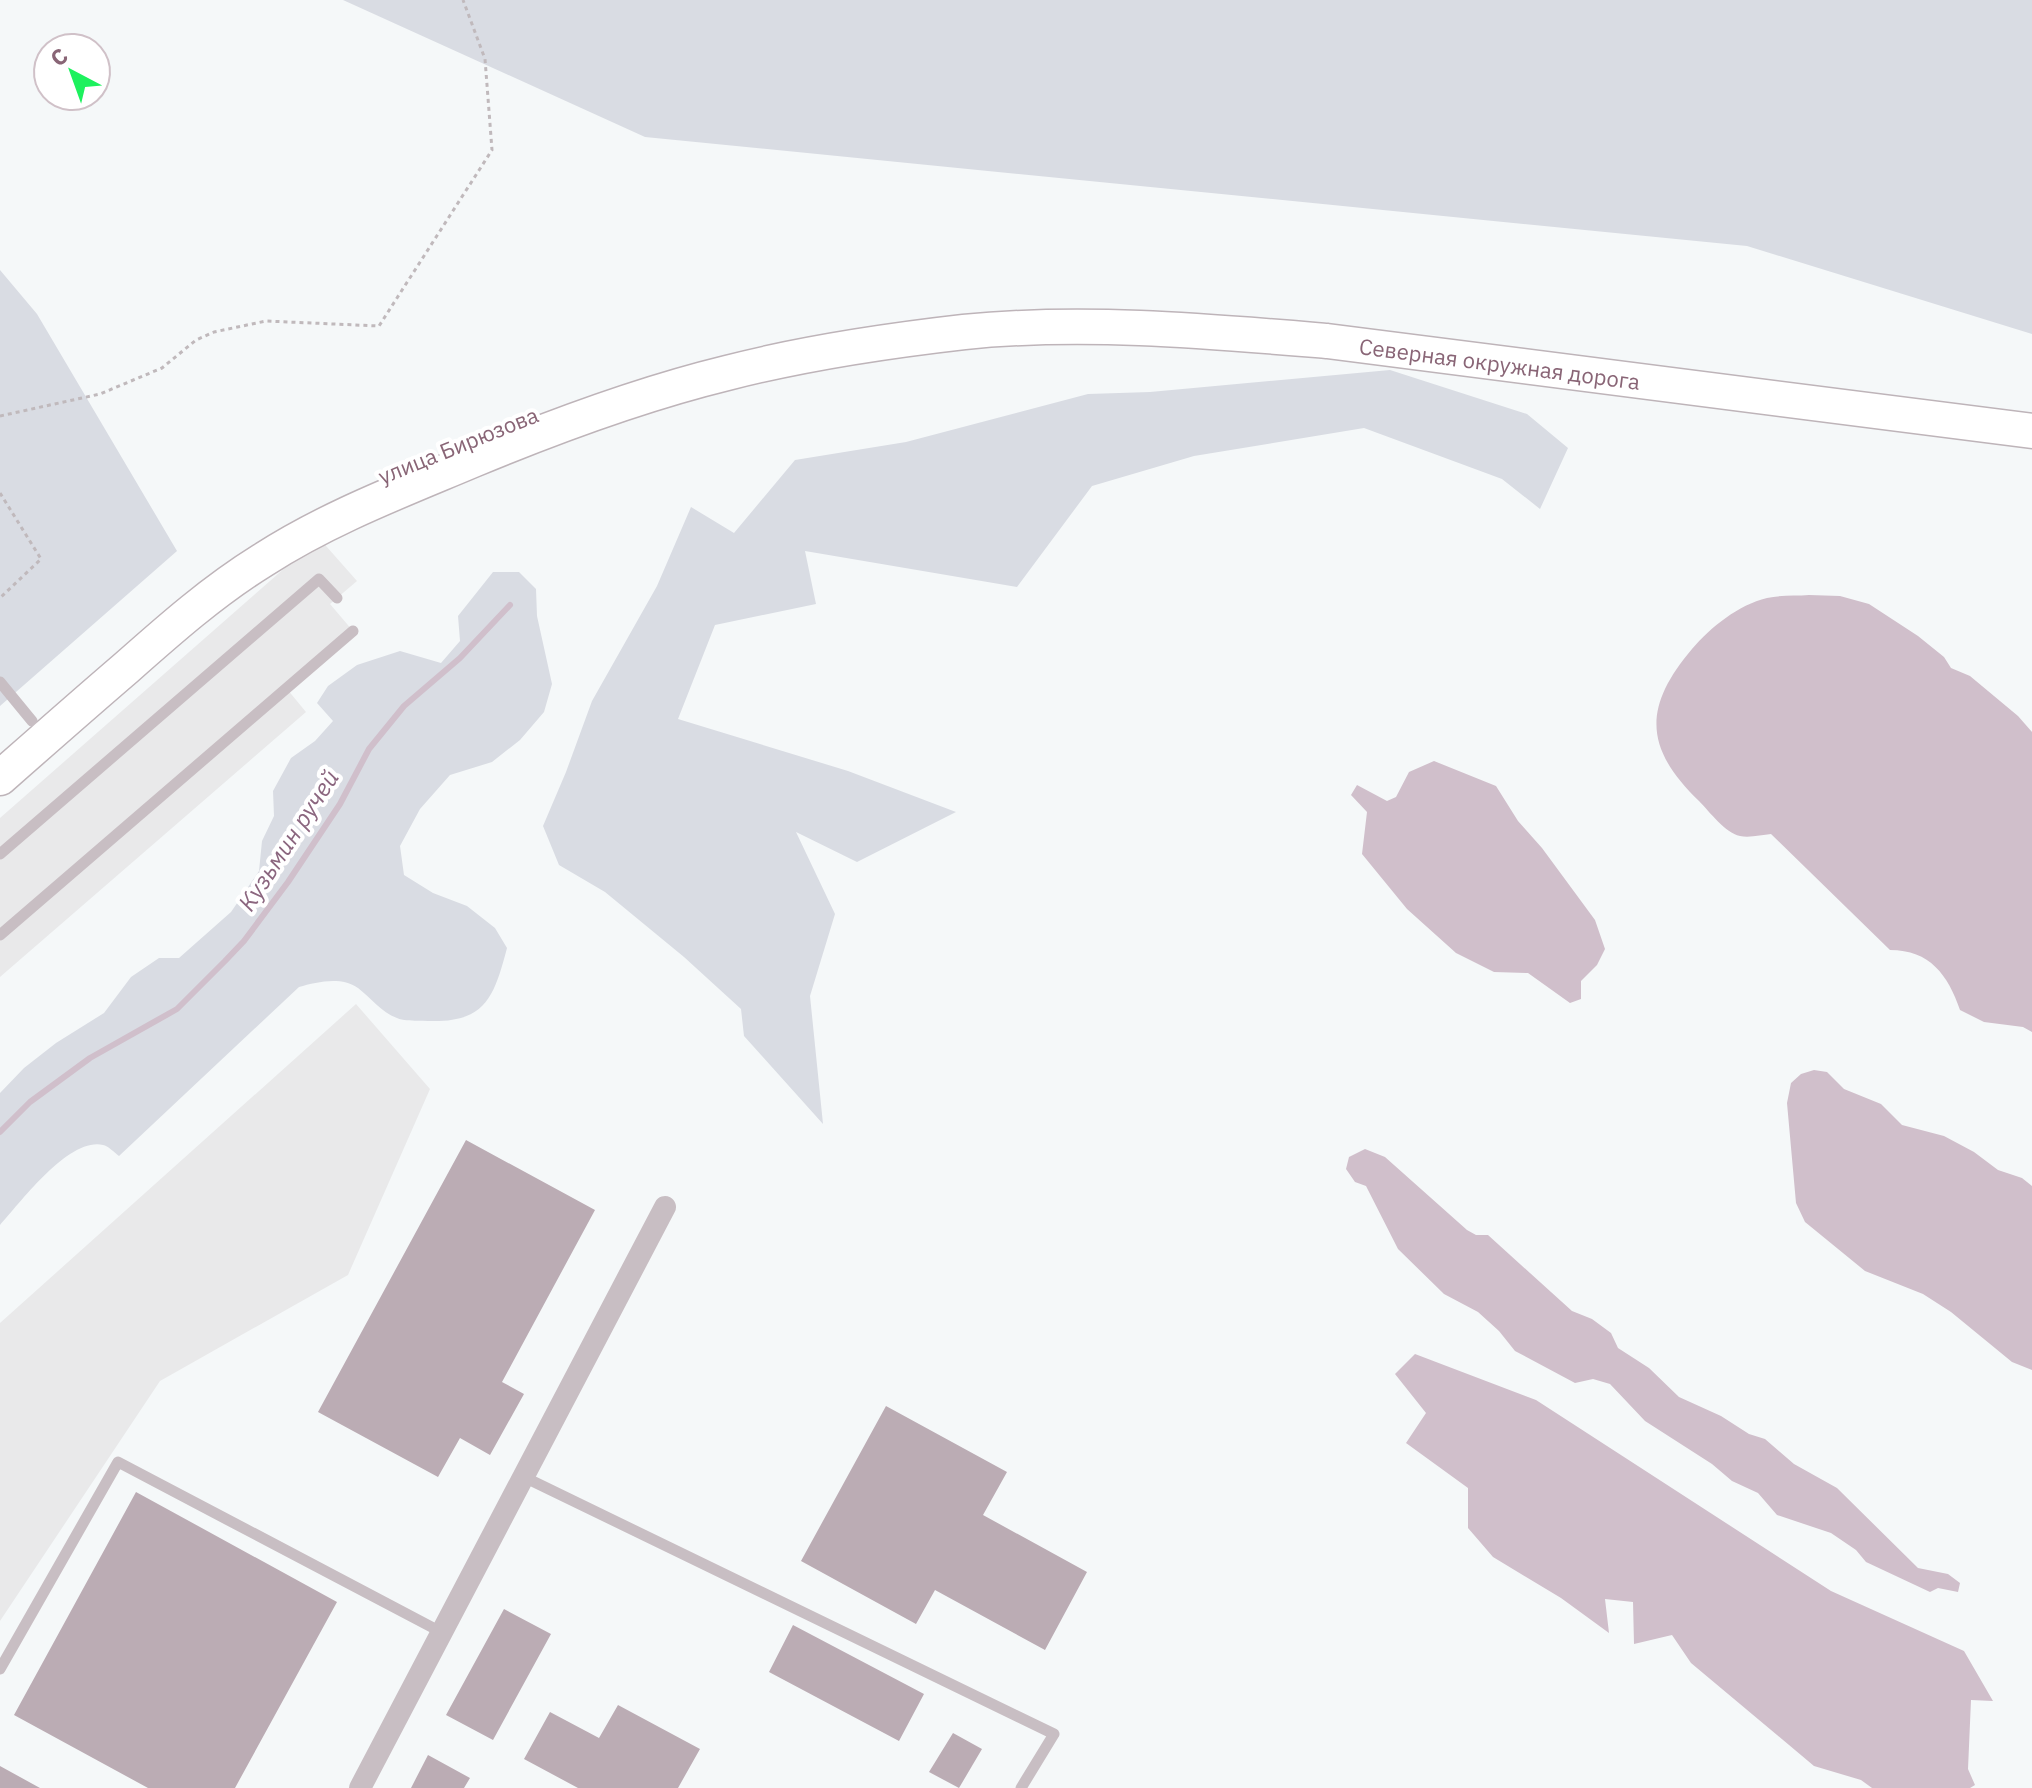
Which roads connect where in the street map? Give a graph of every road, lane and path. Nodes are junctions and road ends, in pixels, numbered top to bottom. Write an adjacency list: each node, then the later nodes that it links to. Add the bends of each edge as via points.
1 (463, 0): 5 (path, via 485,59 492,150 379,326 266,321 214,332 162,368 100,394)
2 (993, 309): 4 (main road, Северная окружная дорога, via 1087,306 1316,320); 12 (main road, улица Бирюзова, via 869,323 755,345 633,379 386,472 286,523 195,579)
3 (966, 332): 6 (main road, Северная окружная дорога, via 1063,327 1327,341); 14 (main road, улица Бирюзова, via 727,373 507,446 351,513 217,590)
4 (2032, 410)
5 (0, 416)
6 (2032, 431)
7 (0, 493): 8 (path, via 41,559)
8 (0, 598)
9 (337, 598): 15 (lane, via 319,579)
10 (353, 631): 16 (lane)
11 (0, 682): 12 (lane)
12 (32, 721): 13 (main road, улица Бирюзова)
13 (0, 749)
14 (0, 778)
15 (0, 854)
16 (0, 935)
17 (665, 1207): 18 (street)
18 (524, 1477): 19 (street); 22 (lane, via 1054,1734)
19 (441, 1632): 20 (lane, via 118,1462); 21 (street)
20 (0, 1669)
21 (360, 1788)
22 (1021, 1788)

